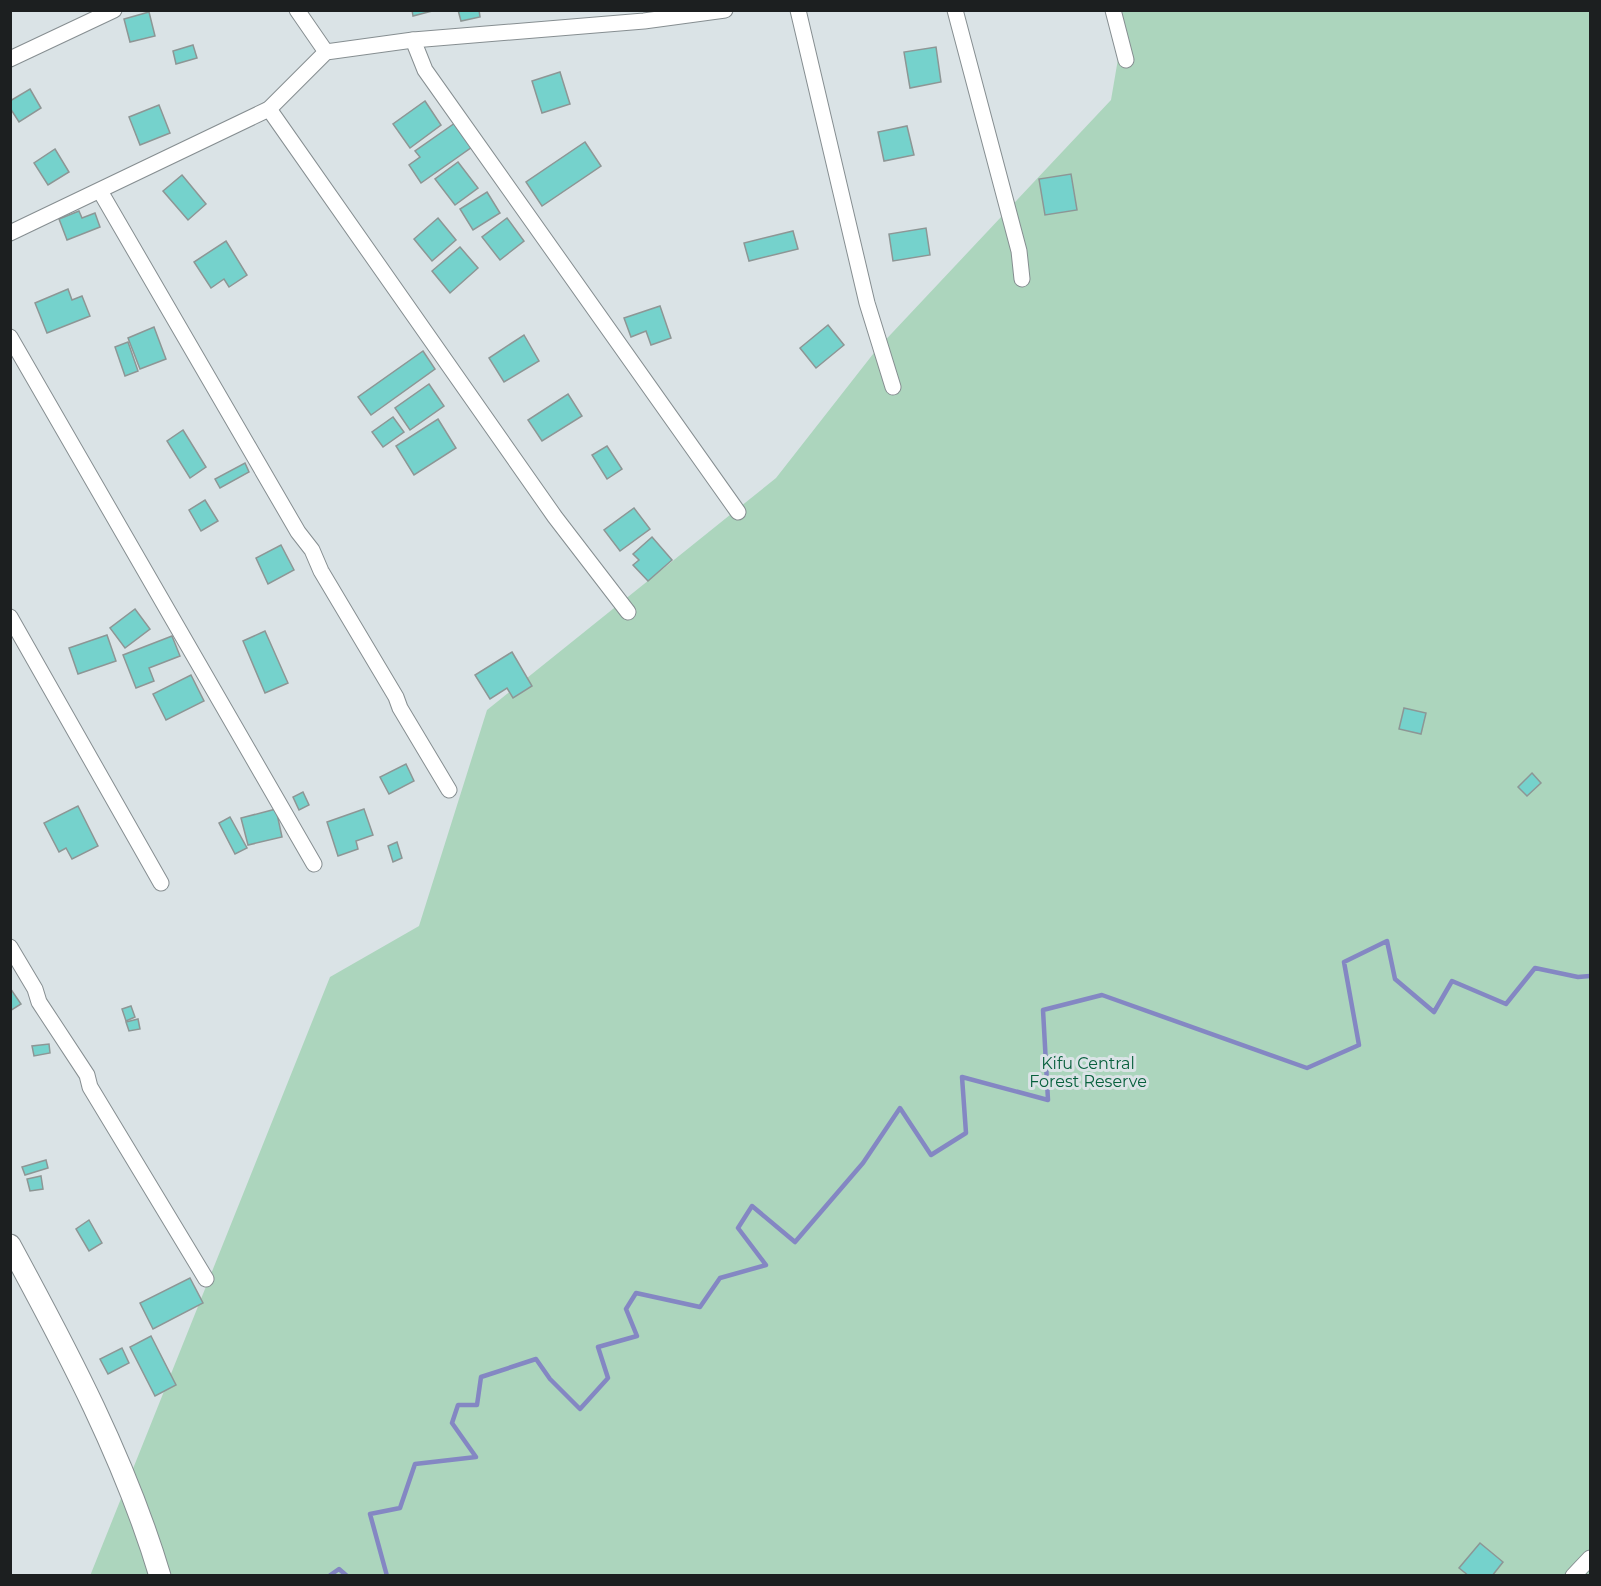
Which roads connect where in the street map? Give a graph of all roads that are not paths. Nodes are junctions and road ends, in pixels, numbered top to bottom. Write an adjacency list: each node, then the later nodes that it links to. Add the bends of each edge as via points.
1 (297, 10): 9 (street)
2 (725, 10): 7 (street)
3 (798, 10): 17 (street, via 867,303)
4 (955, 10): 15 (street, via 1019,251)
5 (1113, 10): 11 (street)
6 (106, 12): 10 (street)
7 (643, 16): 8 (street)
8 (414, 40): 9 (street); 18 (street, via 425,70)
9 (326, 52): 12 (street)
10 (10, 59)
11 (1126, 60)
12 (269, 109): 13 (street); 19 (street, via 555,518)
13 (100, 191): 14 (street); 21 (street)
14 (10, 233)
15 (1022, 279)
16 (10, 337): 22 (street)
17 (893, 387)
18 (738, 512)
19 (628, 612)
20 (10, 617): 23 (street)
21 (449, 790)
22 (314, 864)
23 (161, 883)
24 (10, 947): 26 (street)
25 (10, 1245): 28 (street, via 110,1439 146,1528)
26 (206, 1279)
27 (1590, 1558): 29 (street)
28 (160, 1575)
29 (1573, 1575)

